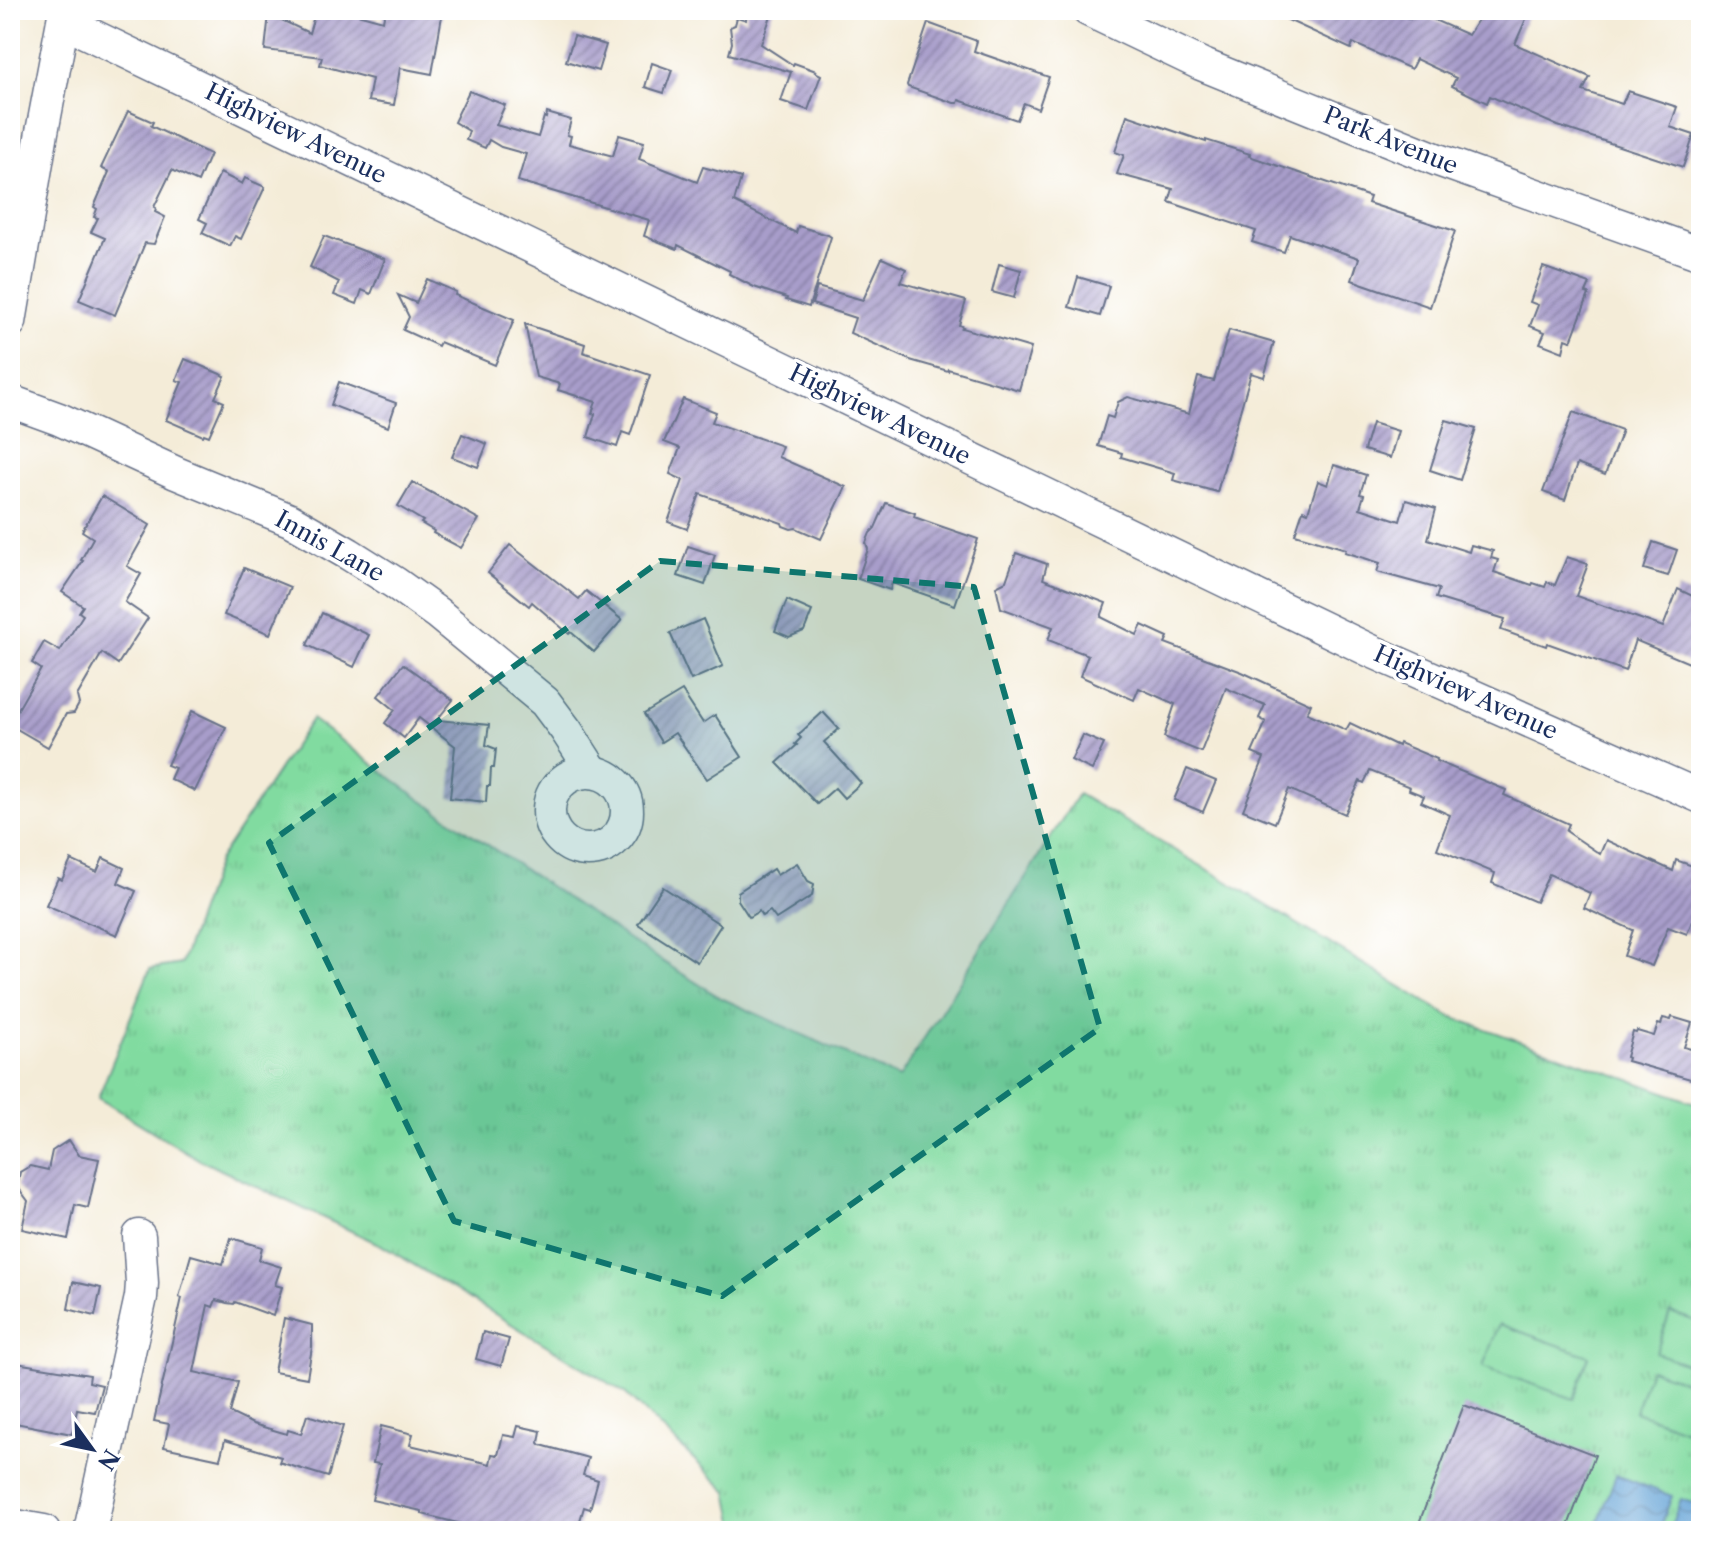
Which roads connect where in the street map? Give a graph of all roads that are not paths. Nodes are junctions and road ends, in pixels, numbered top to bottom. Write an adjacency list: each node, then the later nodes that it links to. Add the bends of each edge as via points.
1 (1088, 10): 3 (street, Park Avenue, via 1201,64 1438,160)
2 (65, 16): 4 (street); 8 (street, Highview Avenue, via 1369,650)
3 (1701, 254)
4 (15, 258): 5 (street)
5 (10, 322)
6 (10, 401): 7 (street, Innis Lane, via 290,520 361,561 437,613 545,702)
7 (593, 772)
8 (1701, 797)
9 (139, 1236): 12 (street, via 141,1297)
10 (10, 1525): 11 (street)
11 (44, 1531)
12 (90, 1531)

